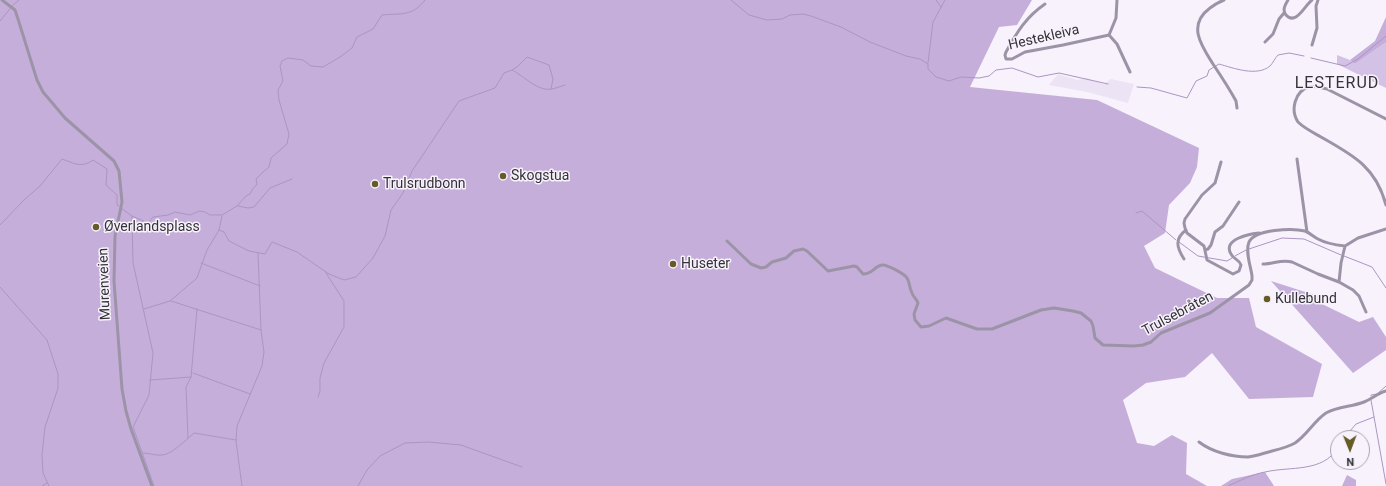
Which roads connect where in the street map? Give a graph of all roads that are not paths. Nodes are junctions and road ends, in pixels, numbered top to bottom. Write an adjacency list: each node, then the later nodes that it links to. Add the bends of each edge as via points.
1 (2, 0): 33 (street, Murenveien, via 14,10 43,92 65,118 114,161 119,171 122,202 115,236 114,276 122,389 131,430)
2 (1117, 0): 10 (street, via 1116,18)
3 (1224, 0): 7 (street)
4 (1288, 0): 9 (street)
5 (1312, 0): 9 (street, via 1298,16 1290,18)
6 (1317, 0): 12 (street, via 1317,28)
7 (1219, 1): 14 (street, via 1201,16 1198,30 1204,48 1236,101)
8 (1044, 4): 10 (street, Hestekleiva, via 1023,23 1006,52 1006,59 1012,59 1025,52)
9 (1284, 13): 11 (street)
10 (1109, 35): 13 (street, via 1117,44)
11 (1266, 42)
12 (1312, 45)
13 (1130, 72)
14 (1237, 108)
15 (1386, 119): 19 (street, via 1316,86 1302,90 1294,102 1295,116 1299,122 1356,157 1369,170)
16 (1297, 159): 22 (street)
17 (1221, 162): 21 (street, via 1216,183 1202,195 1185,219)
18 (1239, 202): 26 (street, via 1223,226 1215,232 1211,245)
19 (1386, 205)
20 (1386, 229): 25 (street, via 1358,238)
21 (1186, 230): 26 (street); 27 (street, via 1178,241)
22 (1307, 232): 23 (street, via 1287,230); 25 (street, via 1325,242)
23 (1261, 233): 24 (street, Trulsebråten, via 1249,243 1252,276 1249,285 1210,313 1161,334 1151,342 1134,346 1103,345 1095,338 1091,321 1073,310 1054,308 1041,310 992,330 977,329 946,318 921,327 915,320 914,314 918,303 910,290 908,279 886,265 878,266 867,274 863,274 854,266 828,272 807,251 798,249 786,258 761,268 751,264); 26 (street, via 1242,236 1230,245 1231,255 1241,265 1236,274 1209,261)
24 (727, 241)
25 (1345, 246): 29 (street)
26 (1205, 250)
27 (1184, 259)
28 (1263, 264): 29 (street, via 1288,261)
29 (1339, 282): 30 (street, via 1359,296)
30 (1366, 312)
31 (1386, 391): 32 (street, via 1363,403 1334,410 1318,420 1295,443 1287,447 1249,457 1219,452)
32 (1199, 442)
33 (152, 486)

